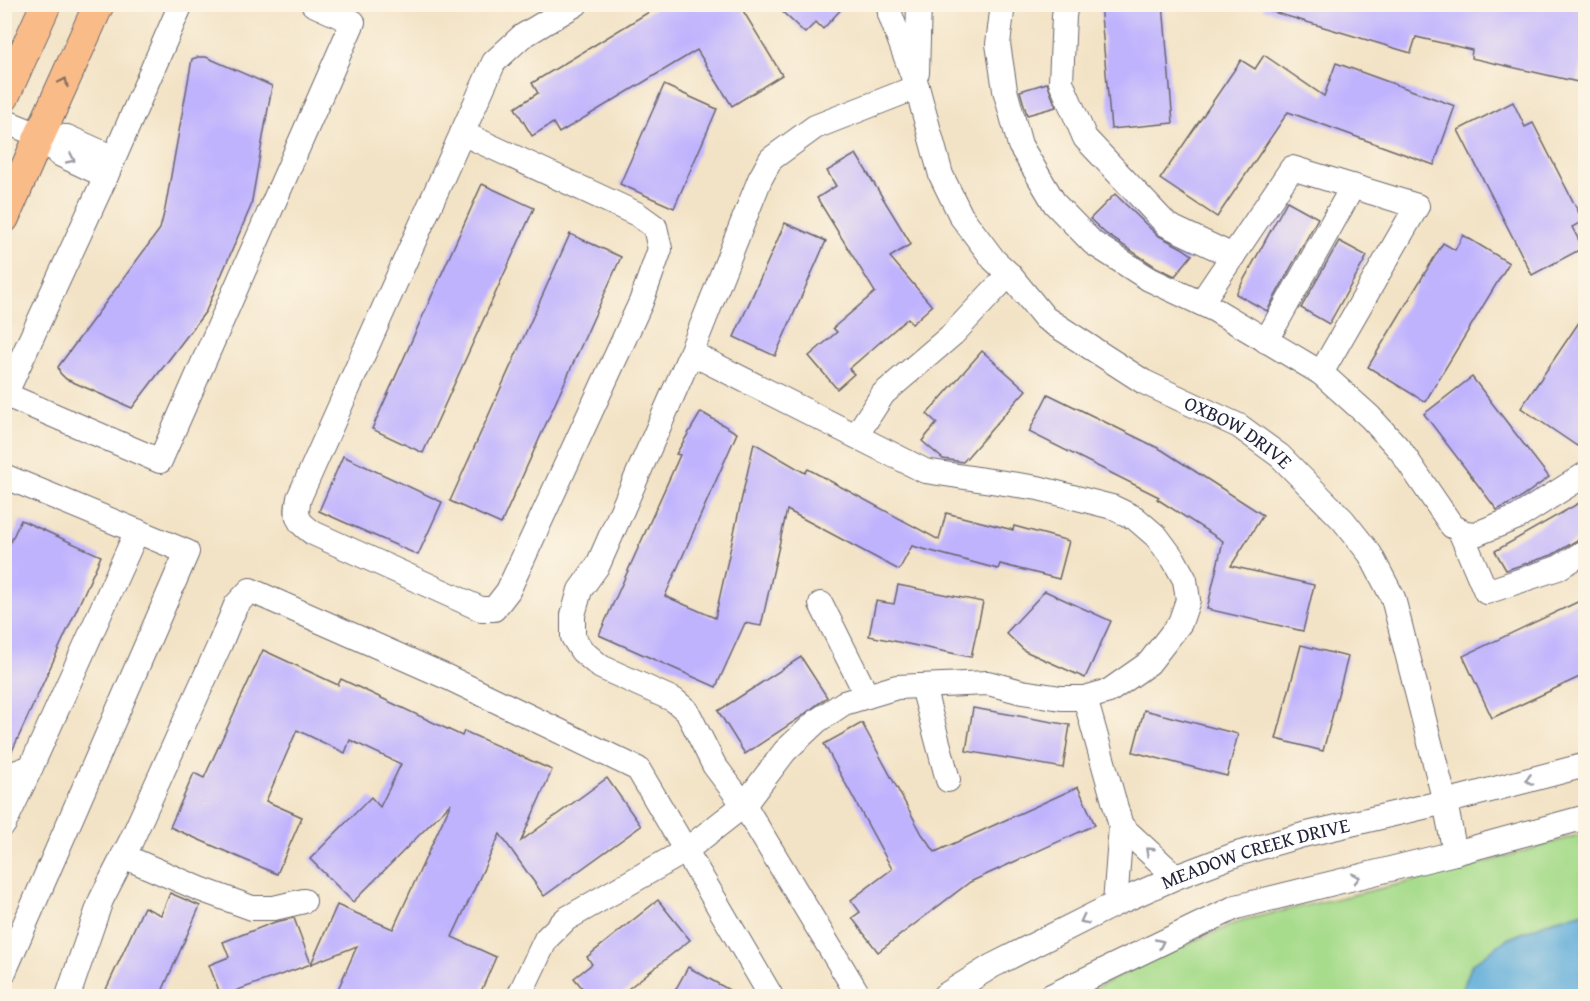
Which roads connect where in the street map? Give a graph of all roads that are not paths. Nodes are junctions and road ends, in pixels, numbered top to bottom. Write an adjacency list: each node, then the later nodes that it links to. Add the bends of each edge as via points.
1 (46, 4): 11 (main road)
2 (99, 4): 14 (main road, one-way to 2)
3 (181, 4): 15 (street)
4 (313, 4): 24 (street, via 353,22 160,461)
5 (576, 4): 13 (street, via 521,37 494,62)
6 (889, 4): 10 (street, OXBOW DRIVE)
7 (919, 4): 10 (street, OXBOW DRIVE)
8 (1003, 4): 20 (street, via 998,44 1005,90 1020,145 1055,204 1093,243 1149,279)
9 (1066, 4): 18 (street, via 1061,82 1085,138 1167,225)
10 (917, 87): 19 (street, OXBOW DRIVE, via 941,175 956,206 994,260); 22 (street, via 815,127 771,159)
11 (4, 97)
12 (4, 121): 14 (street)
13 (462, 132): 13 (street, via 299,498 296,513 301,524 313,533 481,609 494,609 508,591 641,302 660,249 655,227 637,214)
14 (40, 135): 15 (street, via 59,153); 17 (main road)
15 (110, 167): 24 (street)
16 (1353, 186): 18 (street, via 1292,168); 21 (street); 23 (street, via 1417,206)
17 (4, 218)
18 (1233, 256): 20 (street)
19 (1009, 274): 25 (street, via 953,334 884,394); 39 (street, OXBOW DRIVE, via 1046,318 1144,382 1239,426 1280,456 1343,520 1370,554 1393,598)
20 (1201, 303): 21 (street)
21 (1266, 341): 23 (street)
22 (691, 353): 25 (street); 40 (street, via 598,565 580,590 573,615 573,637 601,667 674,700 687,711 714,765)
23 (1321, 373): 29 (street, via 1401,451 1452,526)
24 (5, 394)
25 (856, 436): 34 (street, via 925,471 1038,488 1112,507 1135,518 1157,537 1185,580 1188,600 1180,623 1149,663 1109,691)
26 (1586, 474): 29 (street, via 1518,517 1476,534)
27 (4, 476): 28 (street)
28 (137, 531): 36 (street); 50 (street, via 187,552)
29 (1460, 531): 30 (street, via 1486,592 1558,568)
30 (1586, 551)
31 (821, 604): 33 (street)
32 (923, 687): 33 (street, via 897,687); 34 (street, via 988,683 1022,692); 38 (street)
33 (867, 696): 40 (street, via 844,703 817,721 785,751)
34 (1085, 698): 43 (street)
35 (1586, 765): 39 (street, MEADOW CREEK DRIVE, one-way to 39)
36 (31, 767): 37 (street); 42 (street)
37 (4, 777)
38 (948, 780)
39 (1445, 801): 45 (street, OXBOW DRIVE); 47 (street, MEADOW CREEK DRIVE, via 1303,835)
40 (744, 805): 44 (street); 54 (street)
41 (1586, 817): 45 (street)
42 (4, 824)
43 (1121, 826): 47 (street, one-way to 43); 49 (street)
44 (685, 851): 46 (street, via 639,769 438,673 250,590 236,605); 52 (street, via 566,919 546,939); 53 (street)
45 (1455, 853): 56 (street, one-way to 45, via 1236,908)
46 (123, 856): 48 (street, via 252,908); 51 (street, via 101,900)
47 (1176, 877): 49 (street, MEADOW CREEK DRIVE)
48 (304, 901)
49 (1115, 904): 55 (street, MEADOW CREEK DRIVE, one-way to 55, via 992,966)
50 (4, 972)
51 (68, 996)
52 (519, 996)
53 (771, 996)
54 (859, 996)
55 (944, 996)
56 (1051, 996)

